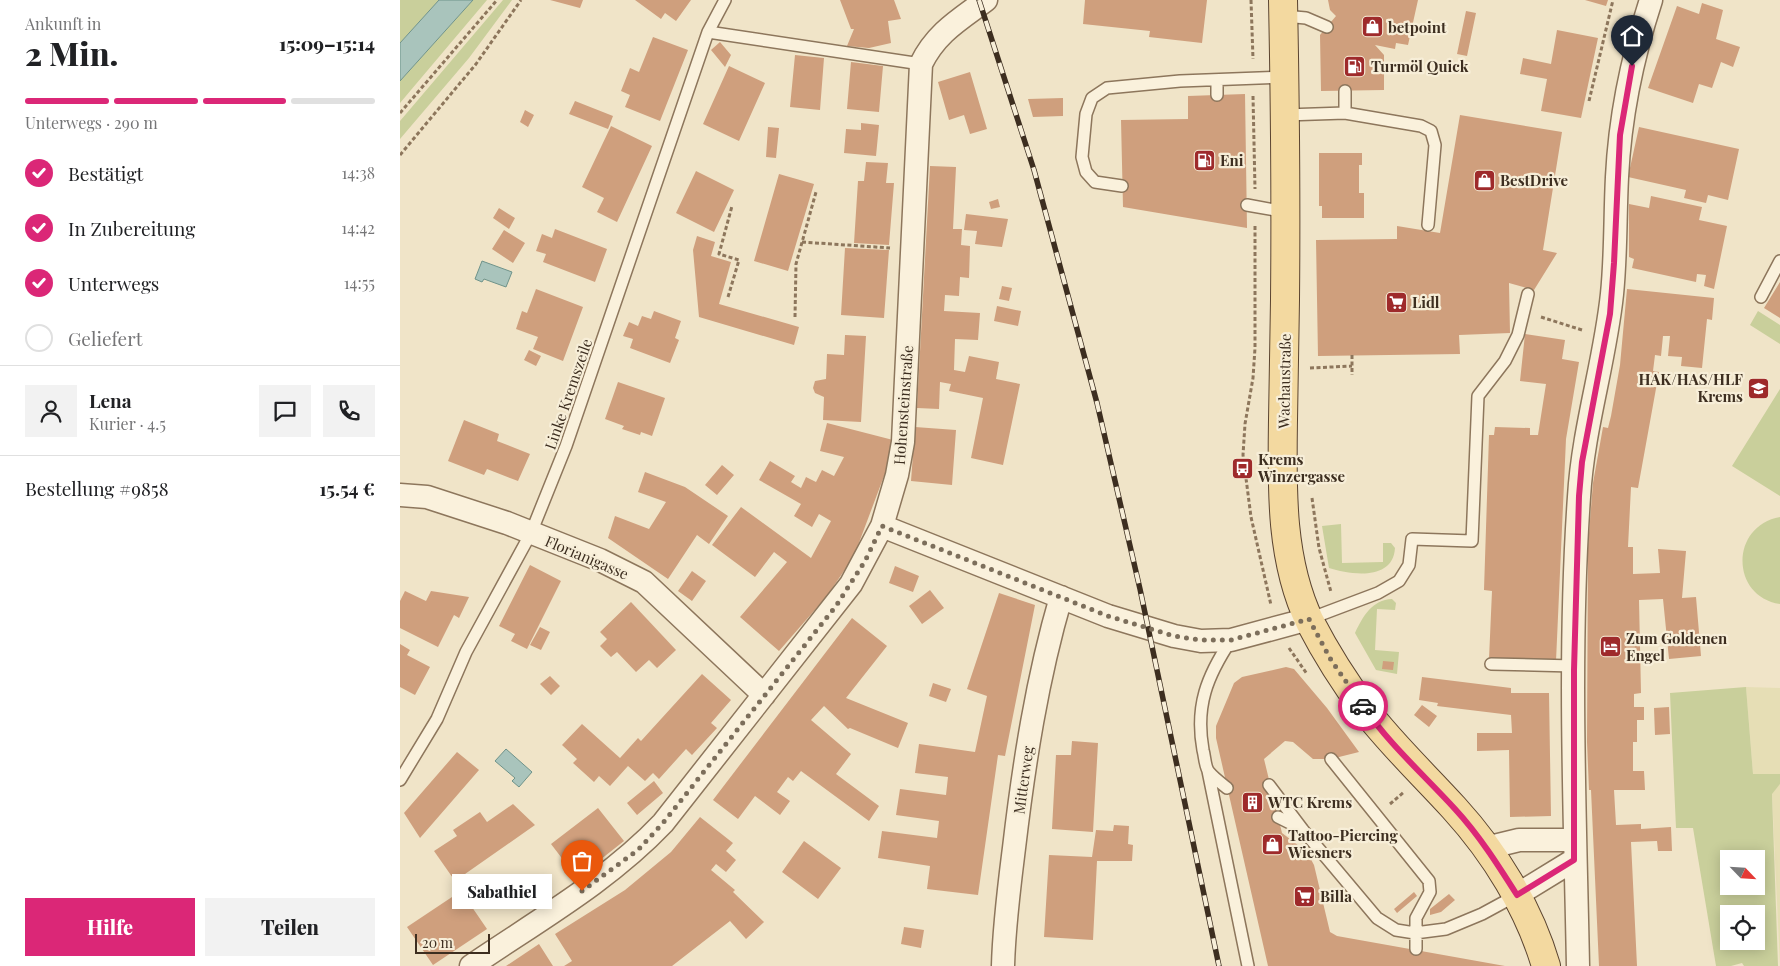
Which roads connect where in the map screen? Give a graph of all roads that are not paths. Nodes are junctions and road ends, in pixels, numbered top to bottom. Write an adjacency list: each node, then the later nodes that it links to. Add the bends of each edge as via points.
1 (725, 0): 6 (lane, Linke Kremszeile)
2 (986, 0): 7 (street, Hohensteinstraße, via 940,34)
3 (1651, 0): 28 (street, via 1639,36 1626,96 1617,177 1612,295 1582,462)
4 (1283, 8): 5 (lane); 8 (main road, Wachaustraße)
5 (1327, 27)
6 (708, 32): 7 (lane); 23 (lane, Linke Kremszeile, via 566,446)
7 (921, 64): 22 (street, Hohensteinstraße, via 903,442 898,475)
8 (1284, 77): 9 (lane); 13 (main road, Wachaustraße)
9 (1217, 80): 11 (lane); 14 (lane, via 1108,88 1092,98 1086,114 1082,157 1086,172 1095,182)
10 (1345, 91): 12 (lane)
11 (1217, 95)
12 (1345, 114): 13 (lane); 17 (lane, via 1421,126 1432,131 1435,145)
13 (1285, 115): 16 (main road, Wachaustraße)
14 (1122, 186)
15 (1251, 206): 16 (lane)
16 (1286, 212): 25 (main road, Wachaustraße, via 1283,493 1289,553)
17 (1428, 225)
18 (1780, 262): 20 (lane)
19 (1528, 294): 25 (lane, via 1518,335 1510,352 1478,396 1472,541 1412,539 1409,565 1399,581 1378,593)
20 (1762, 297)
21 (400, 495): 23 (street, Florianigasse, via 427,498)
22 (882, 526): 24 (street); 29 (street, Hohensteinstraße, via 846,592)
23 (531, 533): 29 (street, Florianigasse, via 600,560 644,582); 32 (lane, Linke Kremszeile, via 466,652 437,719)
24 (1061, 597): 26 (street, via 1108,616 1174,636); 43 (street, Mitterweg, via 1033,712 1015,836)
25 (1309, 619): 26 (street); 37 (main road, Wachaustraße, via 1366,711)
26 (1231, 640): 31 (lane, via 1214,666 1204,690 1200,714 1201,740)
27 (1491, 664): 28 (lane)
28 (1574, 666): 38 (street)
29 (764, 695): 42 (street, Hohensteinstraße, via 638,850)
30 (1330, 759): 40 (lane, via 1429,881 1430,892 1416,918)
31 (1208, 771): 34 (lane); 44 (lane)
32 (400, 780)
33 (1269, 785): 36 (lane)
34 (1227, 788)
35 (1278, 817): 36 (lane)
36 (1303, 830): 40 (lane, via 1378,918 1396,930)
37 (1486, 848): 38 (street, via 1519,840); 39 (main road, Wachaustraße)
38 (1574, 850): 39 (street); 46 (street)
39 (1517, 895): 40 (lane, via 1446,928); 45 (main road, Wachaustraße)
40 (1415, 933): 41 (lane)
41 (1416, 949)
42 (471, 966)
43 (1003, 966)
44 (1248, 966)
45 (1546, 966)
46 (1578, 966)

